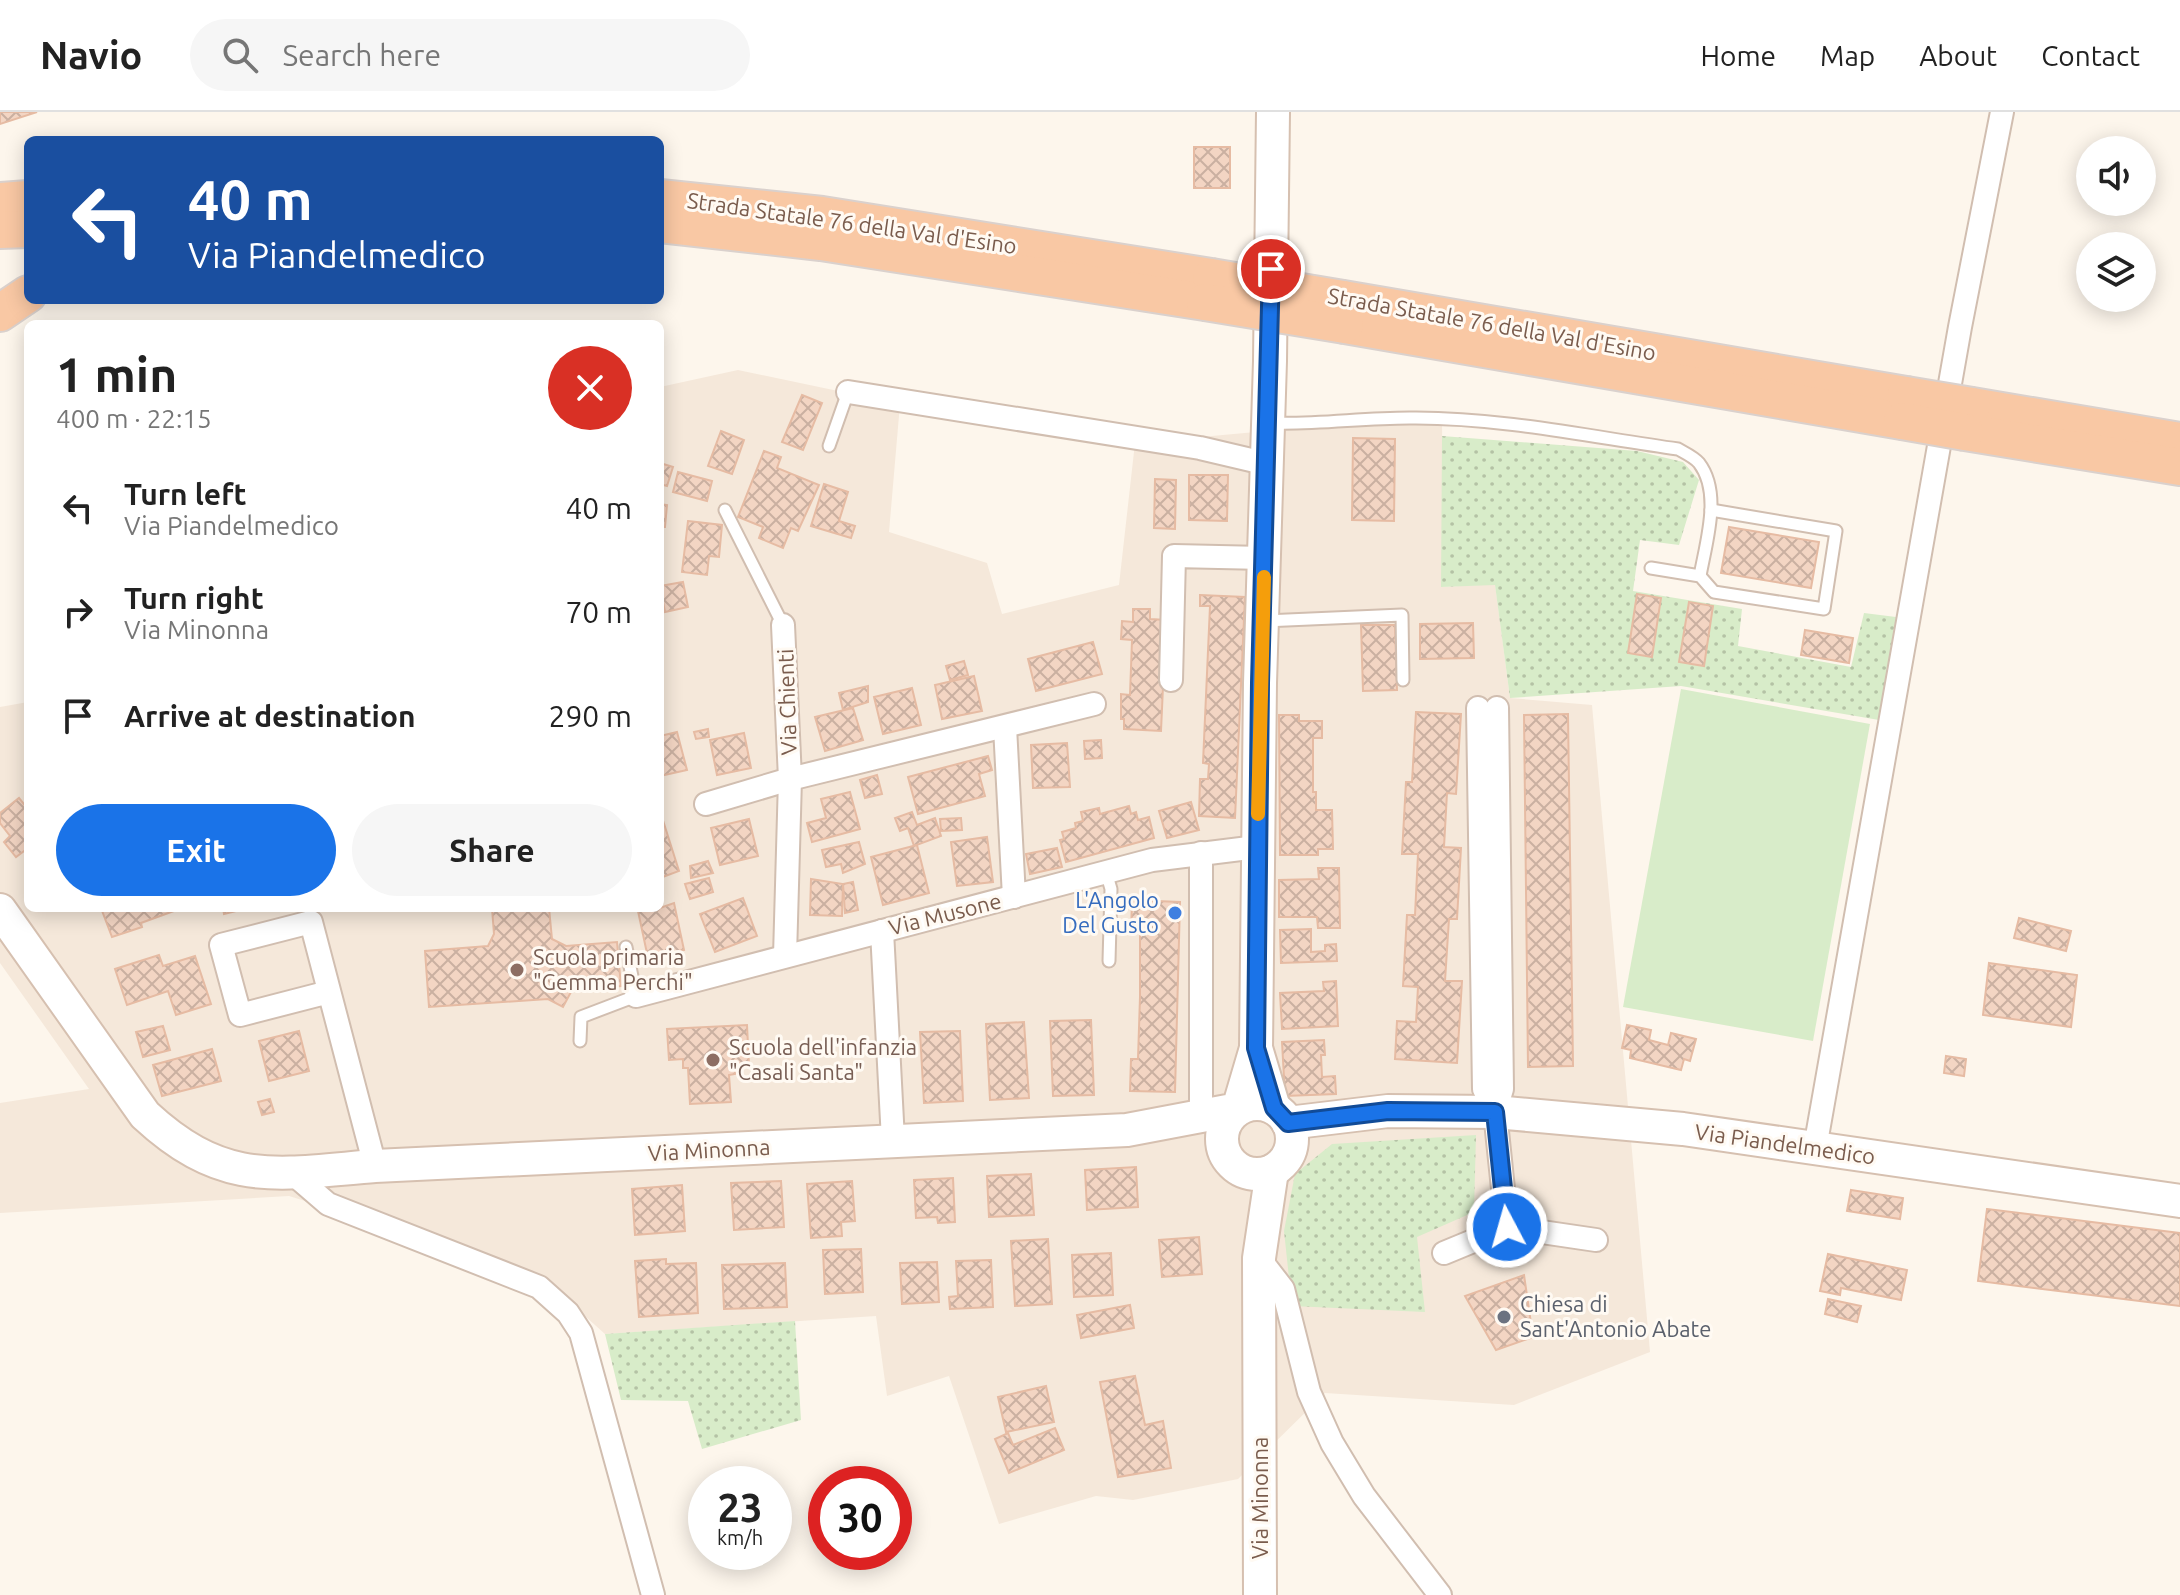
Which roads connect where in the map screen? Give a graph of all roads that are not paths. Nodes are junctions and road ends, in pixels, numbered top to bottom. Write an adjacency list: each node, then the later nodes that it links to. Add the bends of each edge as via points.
1 (1273, 112): 14 (main road, Via Minonna)
2 (2002, 112): 52 (street)
3 (664, 198): 9 (highway, Strada Statale 76 della Val d'Esino, via 822,215)
4 (24, 199): 5 (highway)
5 (0, 201)
6 (664, 224): 9 (highway, Strada Statale 76 della Val d'Esino)
7 (24, 229): 8 (highway)
8 (0, 230)
9 (1208, 290): 13 (highway, Strada Statale 76 della Val d'Esino, bridge)
10 (24, 297): 11 (highway)
11 (0, 313)
12 (848, 392): 16 (lane); 17 (street, via 1200,448)
13 (1968, 419): 15 (highway, Strada Statale 76 della Val d'Esino); 18 (highway, Strada Statale 76 della Val d'Esino)
14 (1269, 423): 17 (main road, Via Minonna); 20 (lane, via 1431,419 1678,449 1698,461 1709,481)
15 (2180, 441)
16 (829, 446)
17 (1268, 464): 21 (main road, Via Minonna)
18 (2180, 467)
19 (725, 510): 25 (lane)
20 (1711, 510): 23 (lane); 23 (lane, via 1836,531 1824,609 1714,592)
21 (1264, 558): 24 (main road, Via Minonna); 26 (street, via 1174,556)
22 (1651, 568): 23 (lane)
23 (1700, 576)
24 (1262, 621): 27 (lane, via 1402,615); 33 (main road, Via Minonna)
25 (783, 625): 31 (street, Via Chienti)
26 (1171, 680)
27 (1403, 680)
28 (1094, 704): 30 (street)
29 (1487, 708): 47 (street, via 1502,1089)
30 (1005, 727): 31 (street); 36 (street)
31 (790, 779): 32 (street); 40 (street, Via Chienti)
32 (706, 804)
33 (1257, 847): 34 (street, Via Musone); 45 (main road, Via Minonna)
34 (1201, 853): 35 (street, Via Musone); 48 (street)
35 (1106, 872): 36 (street, Via Musone); 41 (lane, via 1111,889)
36 (1014, 897): 38 (street, Via Musone)
37 (0, 910): 55 (main road, Via Minonna, via 145,1115 206,1160 241,1170)
38 (882, 931): 40 (street, Via Musone); 51 (street)
39 (626, 947): 43 (lane)
40 (785, 956): 43 (street, Via Musone)
41 (1109, 961)
42 (329, 992): 42 (street, via 311,922 221,945 240,1015); 54 (street)
43 (636, 996): 44 (lane, via 581,1017)
44 (580, 1041)
45 (1256, 1048): 46 (main road, Via Minonna); 50 (main road, Via Minonna)
46 (1238, 1109): 48 (main road, Via Minonna); 50 (main road, Via Minonna, via 1255,1104); 53 (main road, Via Minonna, via 1222,1132 1223,1150)
47 (1495, 1112): 50 (main road, Via Piandelmedico, via 1388,1111); 52 (main road, Via Piandelmedico, via 1683,1129); 57 (street)
48 (1201, 1115): 49 (main road, Via Minonna)
49 (1127, 1130): 51 (main road, Via Minonna); 53 (main road, Via Minonna, via 1186,1137)
50 (1281, 1139): 53 (main road, Via Minonna, via 1261,1174); 60 (main road, Via Minonna)
51 (893, 1140): 54 (main road, Via Minonna)
52 (1815, 1148): 56 (main road, Via Piandelmedico)
53 (1233, 1164): 60 (main road, Via Minonna)
54 (375, 1166): 55 (main road, Via Minonna)
55 (292, 1173): 61 (street, via 328,1204 539,1287 568,1313 581,1333)
56 (2180, 1201)
57 (1507, 1227): 58 (street); 59 (street)
58 (1596, 1240)
59 (1444, 1253)
60 (1259, 1258): 62 (main road, Via Minonna); 63 (street, via 1283,1289 1309,1392 1332,1443 1364,1496)
61 (653, 1595)
62 (1260, 1595)
63 (1440, 1595)

